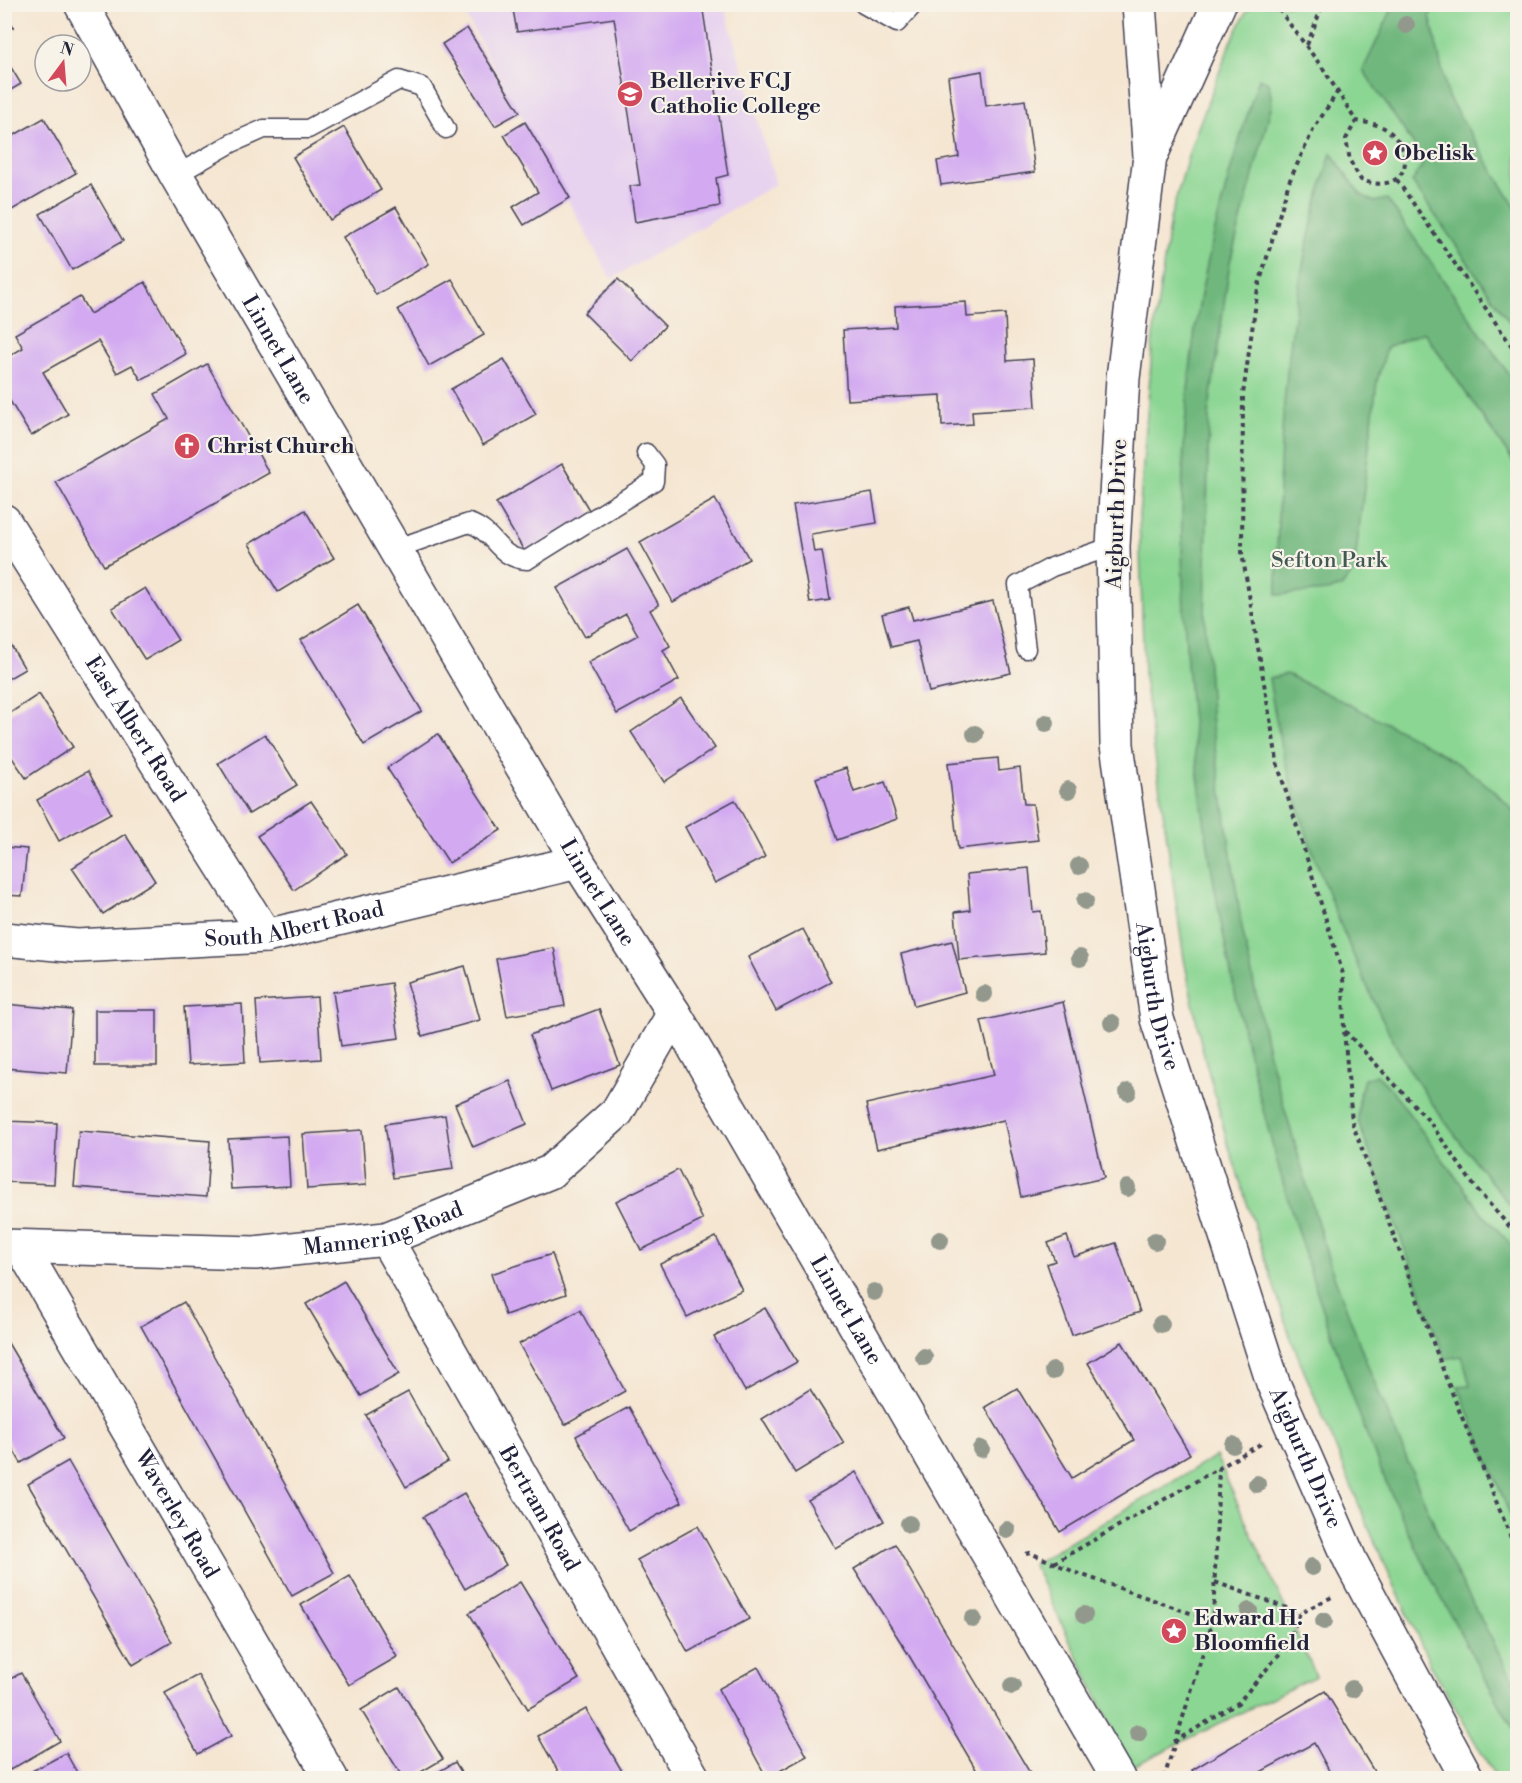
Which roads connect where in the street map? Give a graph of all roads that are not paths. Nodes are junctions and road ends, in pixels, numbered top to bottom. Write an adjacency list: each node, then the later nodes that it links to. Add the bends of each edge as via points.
1 (81, 4): 8 (street, Linnet Lane)
2 (863, 4): 3 (lane, via 897,23)
3 (914, 4)
4 (1138, 4): 7 (street, Aigburth Drive)
5 (1219, 4): 7 (street, Aigburth Drive)
6 (446, 129): 8 (lane, via 422,87 399,80 308,129 264,129)
7 (1150, 156): 11 (street, Aigburth Drive, via 1124,378)
8 (176, 175): 12 (street, Linnet Lane)
9 (646, 453): 12 (lane, via 655,465 654,481 527,560 515,560 504,554 491,535 469,523)
10 (4, 521): 15 (street, East Albert Road)
11 (1113, 546): 13 (lane, via 1052,567 1018,585); 23 (street, Aigburth Drive, via 1117,745 1157,1019 1273,1383 1351,1562)
12 (395, 549): 14 (street, Linnet Lane)
13 (1026, 649)
14 (578, 861): 15 (street, South Albert Road); 17 (street, Linnet Lane)
15 (266, 936): 16 (street, South Albert Road, via 77,946)
16 (4, 939)
17 (674, 1013): 18 (street, Mannering Road, via 617,1112 550,1172); 22 (street, Linnet Lane)
18 (386, 1239): 19 (street, Mannering Road, via 255,1253); 21 (street, Bertram Road)
19 (13, 1247): 20 (street, Waverley Road)
20 (331, 1779)
21 (693, 1779)
22 (1118, 1779)
23 (1467, 1779)

